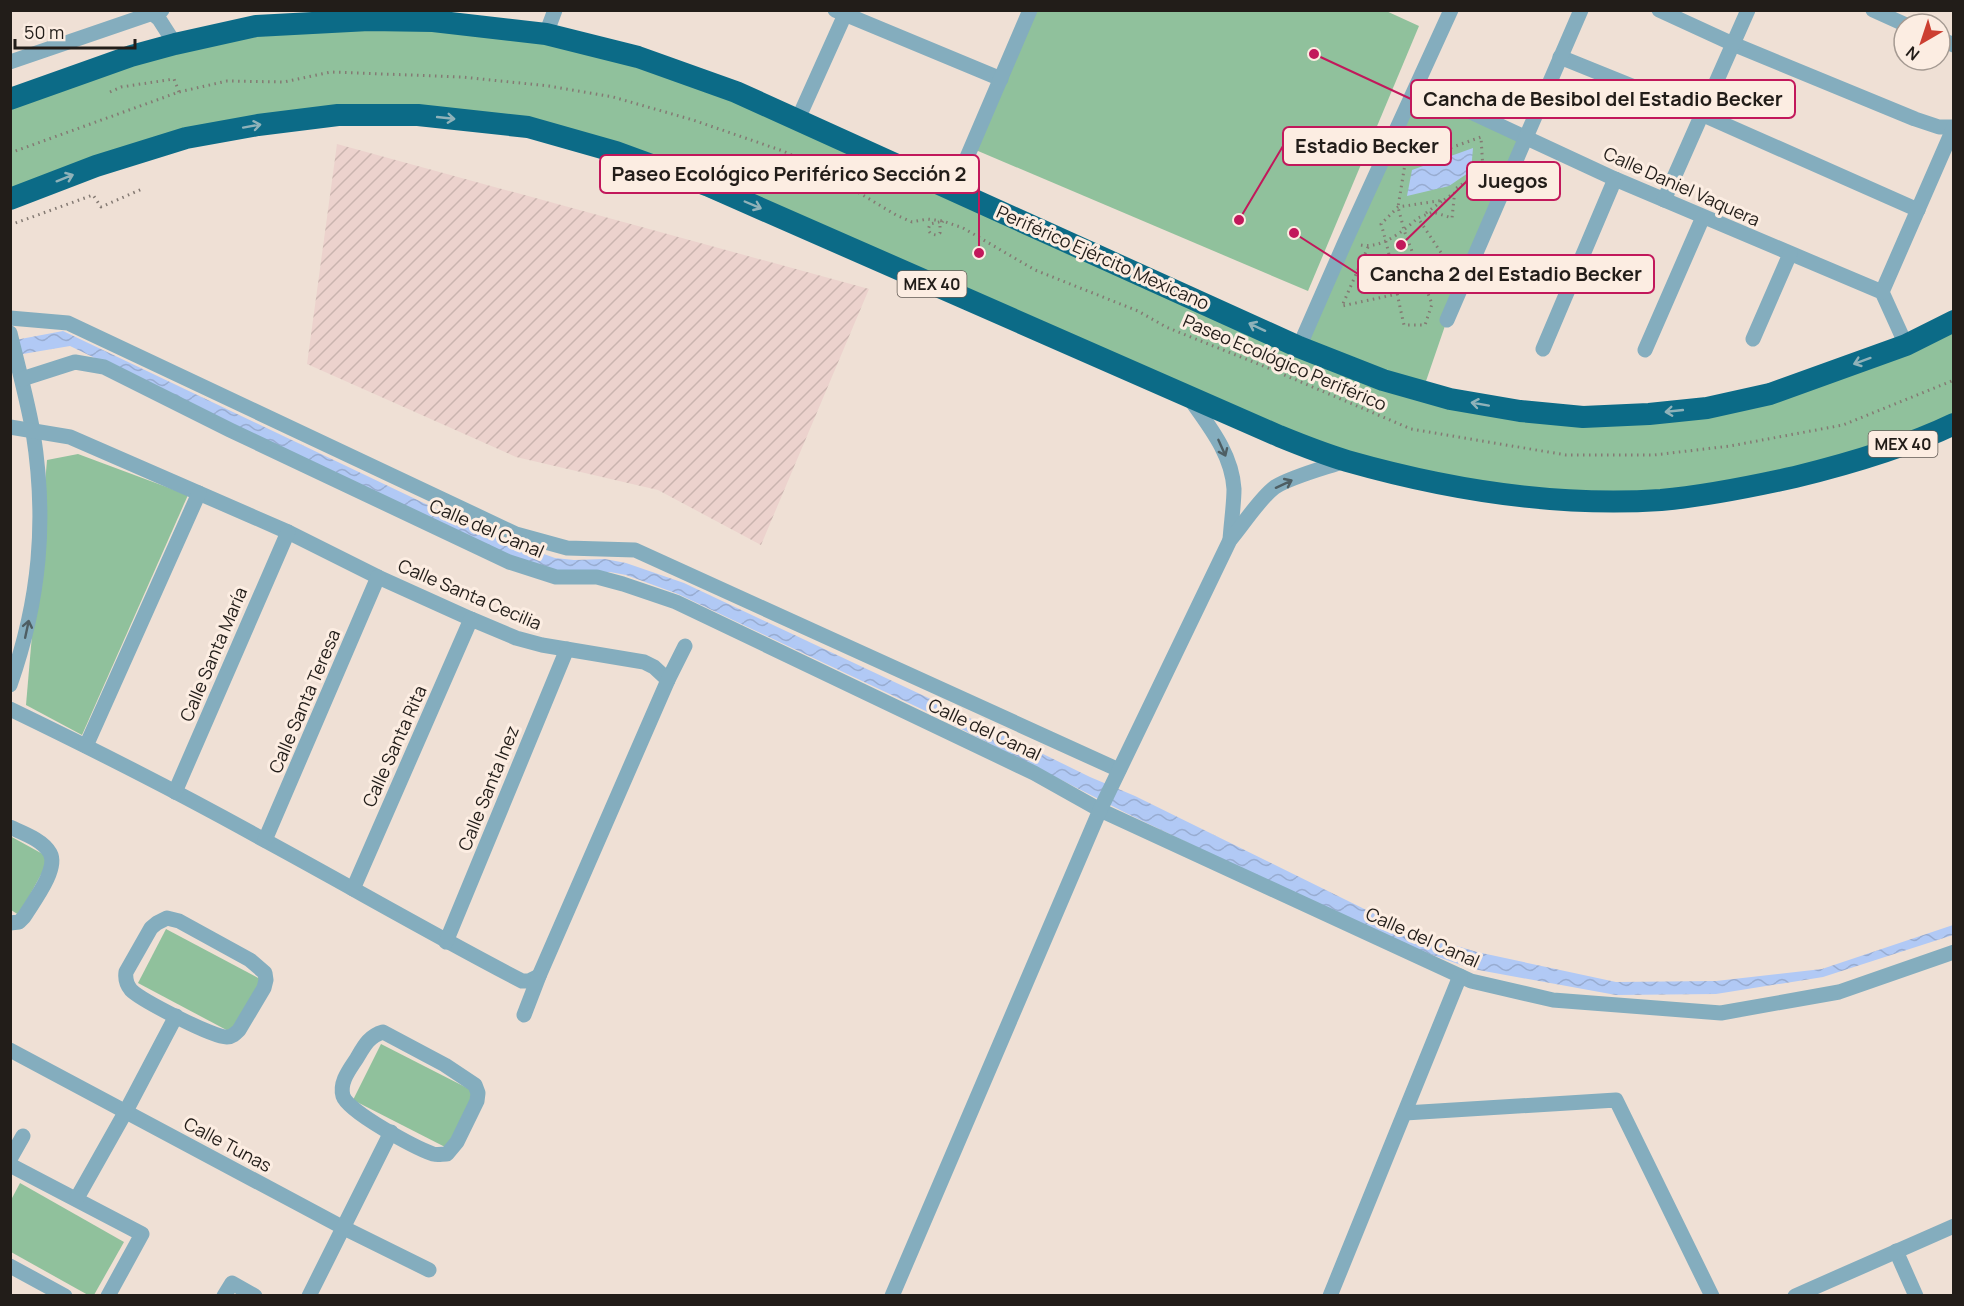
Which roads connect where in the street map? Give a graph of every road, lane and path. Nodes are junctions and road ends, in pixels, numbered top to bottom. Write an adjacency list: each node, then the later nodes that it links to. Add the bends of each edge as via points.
1 (555, 10): 12 (street)
2 (1030, 10): 17 (street)
3 (1581, 10): 15 (street)
4 (1659, 10): 14 (street)
5 (1748, 10): 14 (street)
6 (1873, 10): 11 (street)
7 (154, 11): 13 (street); 16 (street)
8 (842, 12): 17 (street); 23 (street)
9 (1446, 12): 18 (street)
10 (260, 18): 12 (highway, Periférico Ejército Mexicano, via 433,21); 13 (highway, Periférico Ejército Mexicano)
11 (1892, 19)
12 (546, 34): 23 (highway, Periférico Ejército Mexicano, via 638,57)
13 (175, 44): 21 (highway, Periférico Ejército Mexicano)
14 (1733, 44): 22 (street); 24 (street, via 1915,119)
15 (1560, 57): 22 (street); 25 (street)
16 (10, 62)
17 (1001, 79): 29 (street)
18 (1417, 87): 25 (street, Calle Daniel Vaquera); 42 (street)
19 (110, 92): 20 (path, via 174,79)
20 (179, 92): 26 (path, Paseo Ecológico Periférico); 38 (path, Paseo Ecológico Periférico, via 227,81 284,82 331,72 462,77 549,86 613,97 693,120 811,164 912,222)
21 (10, 99)
22 (1701, 114): 33 (street); 35 (street)
23 (798, 119): 29 (highway, Periférico Ejército Mexicano)
24 (1953, 127): 35 (street)
25 (1526, 139): 27 (street, Calle Daniel Vaquera); 49 (street)
26 (10, 153)
27 (1615, 179): 33 (street, Calle Daniel Vaquera); 55 (street)
28 (142, 189): 39 (path, via 101,207 93,195)
29 (953, 189): 54 (highway, Periférico Ejército Mexicano, one-way to 29)
30 (1454, 194): 32 (path); 34 (path, via 1455,189 1483,170 1481,137 1405,164); 37 (path, via 1452,218 1432,212)
31 (10, 200): 59 (highway, MEX 40, one-way to 59, via 96,166 186,138 258,124 338,115 418,115 528,127 616,152 709,186)
32 (1444, 200): 34 (path); 37 (path)
33 (1664, 200): 36 (street, Calle Daniel Vaquera)
34 (1398, 207): 40 (path); 41 (path, via 1381,224)
35 (1918, 210): 46 (street)
36 (1703, 217): 44 (street, Calle Daniel Vaquera); 56 (street)
37 (1418, 218): 40 (path); 45 (path, via 1444,257 1439,284)
38 (943, 221): 38 (path, via 940,233 931,234 930,224); 58 (path, Paseo Ecológico Periférico, via 963,228 1035,270 1411,429 1566,455 1654,455 1843,425)
39 (10, 225)
40 (1404, 231): 41 (path); 45 (path)
41 (1386, 240): 43 (path); 47 (path)
42 (1345, 242): 43 (path); 54 (street)
43 (1368, 247): 47 (path, via 1342,306)
44 (1790, 254): 46 (street, Calle Daniel Vaquera); 52 (street)
45 (1425, 283): 47 (path); 47 (path, via 1432,304 1425,326 1404,325)
46 (1882, 292): 53 (street)
47 (1397, 294)
48 (10, 318): 75 (street, via 68,323 516,534 567,548 635,550)
49 (1447, 320)
50 (1953, 321): 53 (highway, Periférico Ejército Mexicano)
51 (10, 333): 57 (street)
52 (1753, 339)
53 (1906, 345): 54 (highway, Periférico Ejército Mexicano, one-way to 54, via 1770,394 1707,408 1583,417 1450,399 1383,380)
54 (1299, 347)
55 (1543, 349)
56 (1645, 350)
57 (22, 379): 62 (street); 77 (street, Calle del Canal, via 75,362 104,367 510,562 556,577 597,578 623,584 676,602 1034,773)
58 (1953, 380)
59 (1190, 399): 63 (highway, MEX 40); 66 (street, one-way to 66, via 1219,441 1230,466 1234,490)
60 (1953, 424): 63 (highway, MEX 40, via 1822,470 1738,489 1661,500 1576,501 1509,496 1431,483)
61 (10, 427): 62 (street, Calle Santa Cecilia)
62 (32, 430): 64 (street, Calle Santa Cecilia, via 70,437); 72 (street, one-way to 62, via 35,592 40,533 39,481)
63 (1345, 460): 66 (street, one-way to 63, via 1275,487)
64 (199, 493): 65 (street, Calle Santa Cecilia); 74 (street)
65 (288, 532): 67 (street, Calle Santa Cecilia); 76 (street, Calle Santa María)
66 (1230, 540): 75 (street)
67 (378, 576): 68 (street, Calle Santa Cecilia); 79 (street, Calle Santa Teresa)
68 (471, 620): 70 (street, Calle Santa Cecilia, via 516,638); 80 (street, Calle Santa Rita)
69 (685, 646): 71 (street)
70 (567, 649): 71 (street, Calle Santa Cecilia, via 644,662); 82 (street, Calle Santa Inez)
71 (668, 680): 84 (street)
72 (10, 685)
73 (10, 709): 74 (street)
74 (86, 746): 76 (street)
75 (1119, 770): 77 (street)
76 (175, 792): 79 (street)
77 (1100, 810): 85 (street, Calle del Canal); 106 (street)
78 (10, 827): 81 (street, via 39,843 50,852 53,862 24,917)
79 (265, 840): 80 (street)
80 (353, 889): 82 (street)
81 (11, 923)
82 (446, 942): 84 (street, via 522,981)
83 (1953, 952): 85 (street, Calle del Canal, via 1839,992 1721,1013 1553,1000)
84 (539, 976): 87 (street)
85 (1460, 976): 90 (street)
86 (176, 1016): 86 (street, via 136,994 125,980 151,928 161,920 179,921 250,960 265,973 264,988 233,1035 216,1036); 89 (street)
87 (524, 1016)
88 (10, 1050): 89 (street, Calle Tunas)
89 (126, 1111): 95 (street); 97 (street, Calle Tunas)
90 (1405, 1113): 107 (street); 108 (street, via 1616,1100)
91 (391, 1132): 91 (street, via 432,1153 447,1154 457,1142 478,1093 468,1079 383,1032 370,1038 342,1087 349,1106); 97 (street)
92 (22, 1136): 93 (street)
93 (10, 1159)
94 (10, 1165): 95 (street)
95 (77, 1198): 102 (street, via 142,1233)
96 (1953, 1226): 98 (street)
97 (342, 1227): 100 (street, Calle Tunas); 105 (street)
98 (1896, 1251): 109 (street); 110 (street)
99 (10, 1266): 101 (street)
100 (429, 1270)
101 (65, 1296)
102 (108, 1296)
103 (224, 1296): 104 (street, via 232,1283)
104 (255, 1296)
105 (309, 1296)
106 (892, 1296)
107 (1330, 1296)
108 (1712, 1296)
109 (1795, 1296)
110 (1916, 1296)

